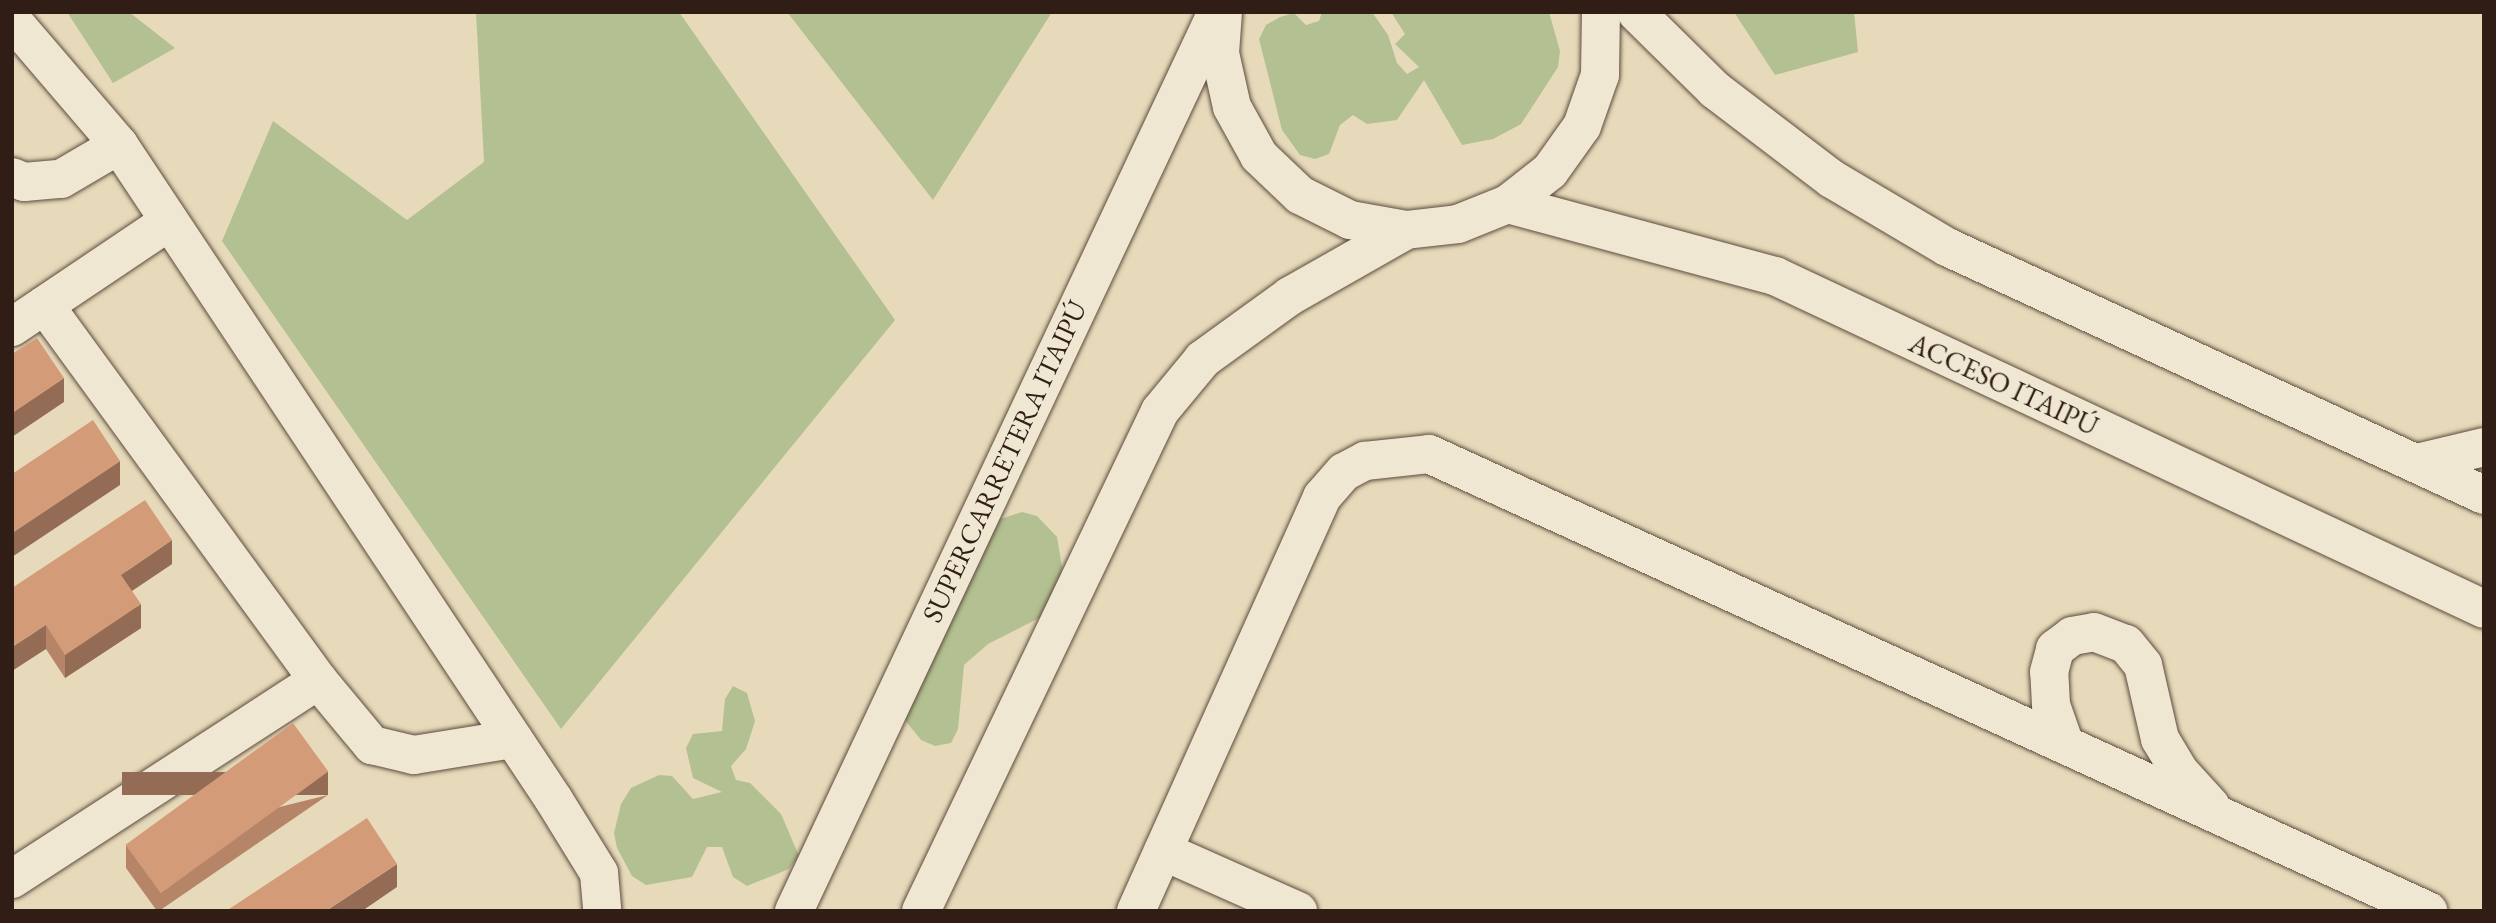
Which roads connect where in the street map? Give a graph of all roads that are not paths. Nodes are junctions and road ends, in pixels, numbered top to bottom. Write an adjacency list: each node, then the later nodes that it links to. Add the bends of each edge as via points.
1 (1217, 12): 24 (street, SUPERCARRETERA ITAIPÚ)
2 (1223, 12): 10 (street, via 1220,53 1232,107 1259,156 1300,195 1350,220)
3 (1601, 12): 8 (street, via 1600,75 1582,126 1550,171)
4 (1636, 12): 14 (street, via 1715,90 1832,179 1947,247)
5 (12, 20): 6 (street)
6 (119, 145): 7 (street, via 61,179 24,182); 9 (street)
7 (12, 177)
8 (1508, 204): 10 (street, via 1458,224); 16 (street, ACCESO ITAIPÚ, via 1775,276)
9 (169, 222): 11 (street); 18 (street)
10 (1406, 230): 25 (street, via 1290,296 1203,359 1160,411)
11 (45, 305): 12 (street); 17 (street)
12 (12, 327)
13 (2484, 447): 14 (street)
14 (2417, 463): 15 (street)
15 (2484, 495)
16 (2484, 609)
17 (317, 680): 18 (street, via 373,745 414,755); 22 (street)
18 (513, 739): 23 (street, via 599,873)
19 (2065, 745): 20 (street); 20 (street, via 2051,705 2049,672 2055,649 2072,636 2094,632 2126,644 2143,665 2160,739 2179,771); 21 (street, via 1429,453 1390,455 1343,472 1322,497)
20 (2220, 816): 28 (street)
21 (1163, 851): 26 (street); 27 (street)
22 (12, 880)
23 (602, 911)
24 (794, 911)
25 (920, 911)
26 (1136, 911)
27 (1298, 911)
28 (2428, 911)

